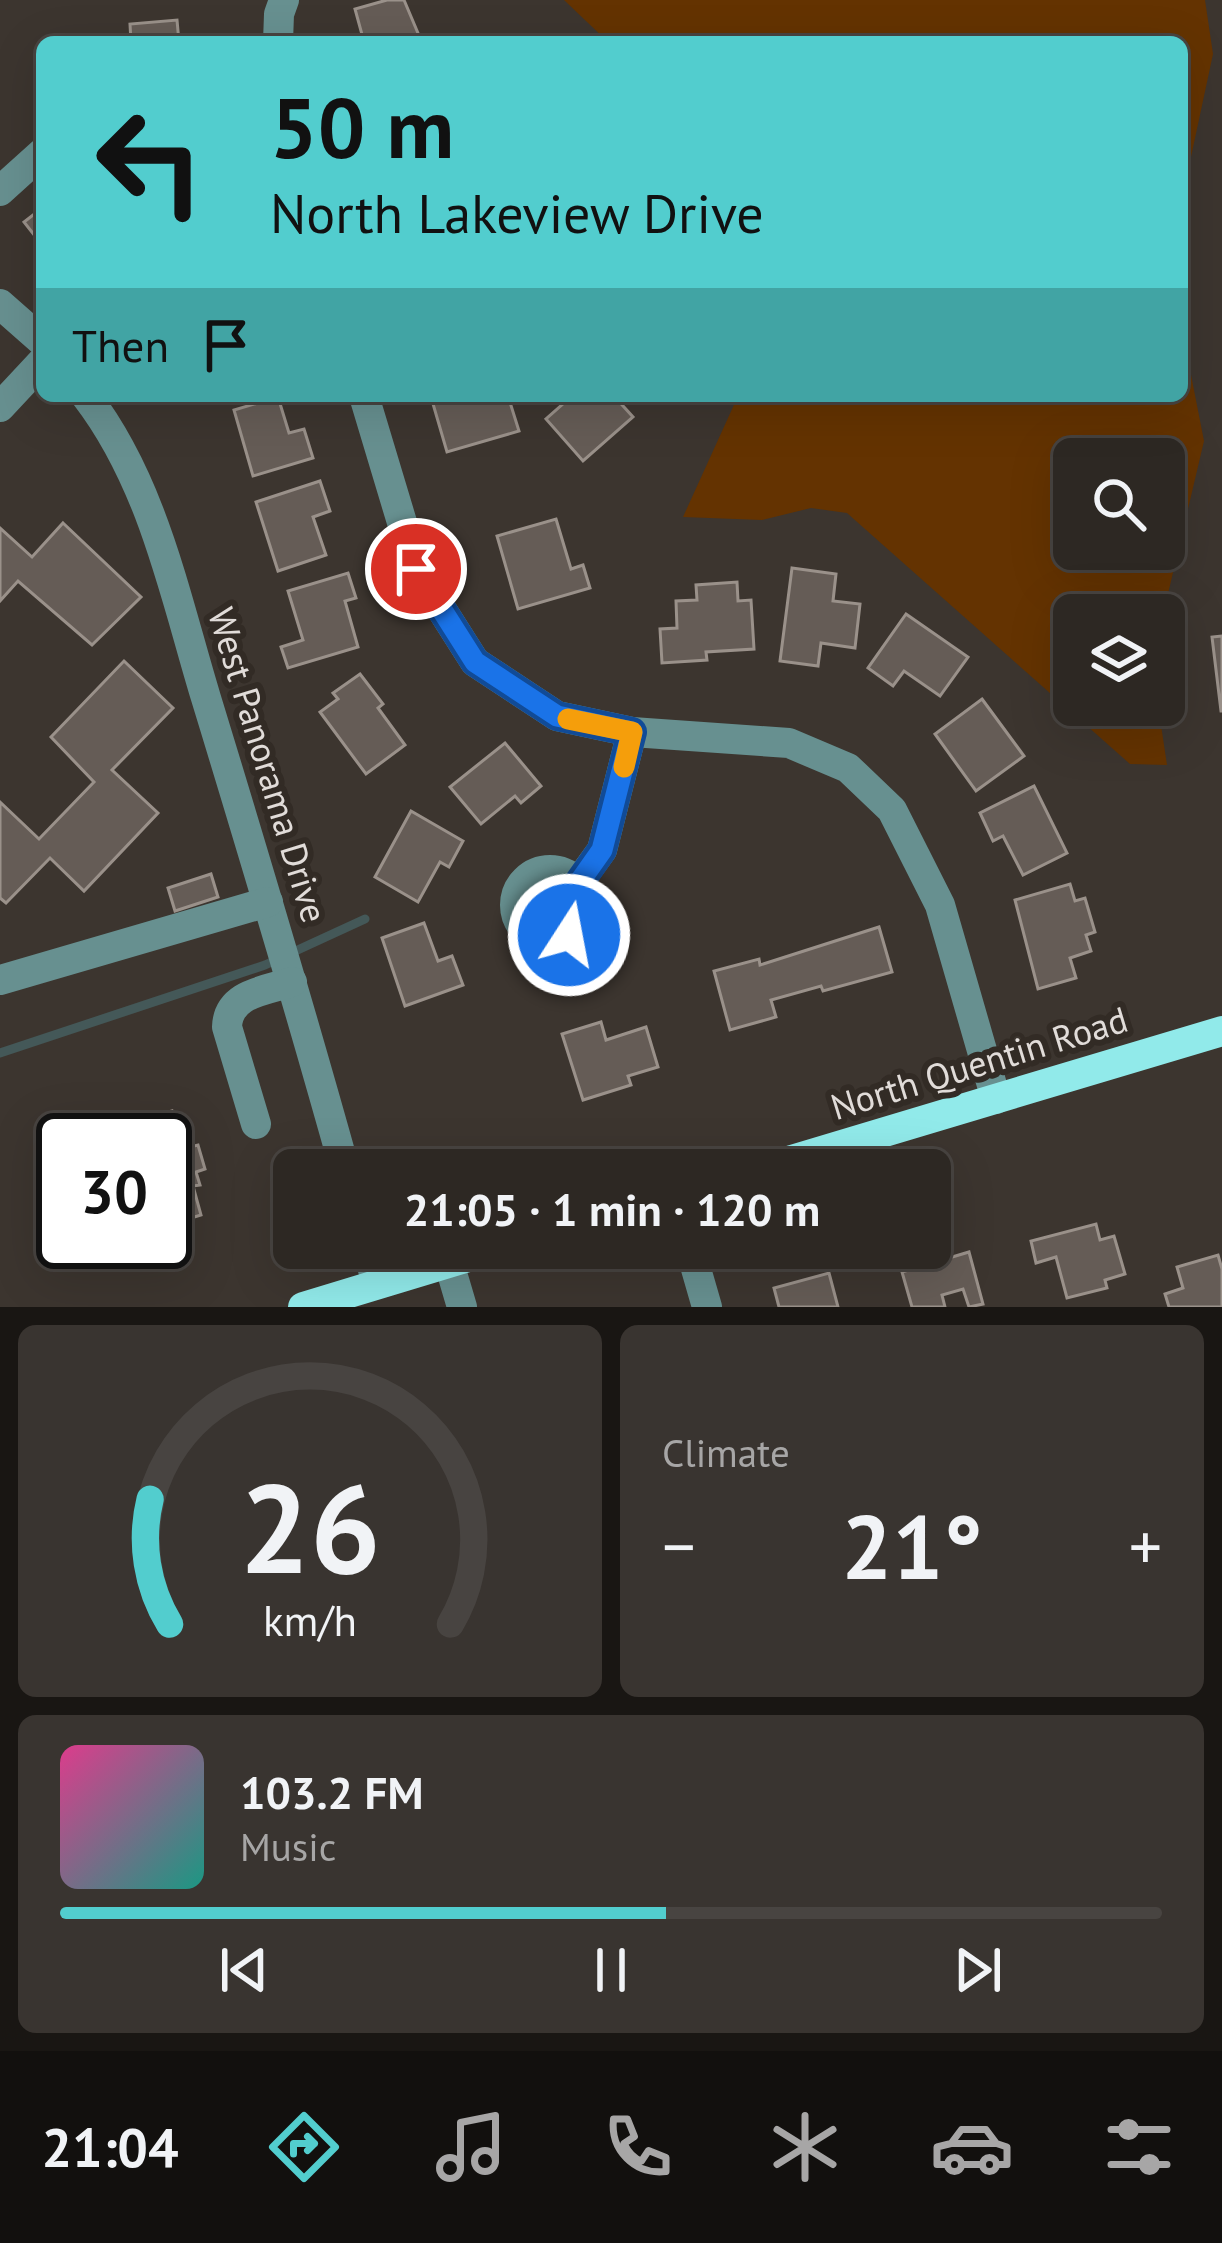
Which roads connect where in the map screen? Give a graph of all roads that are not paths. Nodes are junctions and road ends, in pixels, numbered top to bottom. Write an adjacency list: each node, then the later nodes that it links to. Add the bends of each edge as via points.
1 (284, 0): 2 (street)
2 (279, 36)
3 (36, 158): 4 (street)
4 (0, 191)
5 (0, 304): 6 (street)
6 (36, 335)
7 (36, 368): 10 (street)
8 (90, 402): 13 (street, West Panorama Drive, via 149,513)
9 (366, 402): 11 (street, via 416,569 475,662 557,716)
10 (0, 407)
11 (632, 732): 12 (street, via 602,850); 17 (street, via 789,743 848,768 892,810 940,905)
12 (578, 884)
13 (268, 902): 14 (street); 15 (street, West Panorama Drive)
14 (0, 980)
15 (292, 982): 18 (street, via 236,1001 227,1014); 19 (street, West Panorama Drive)
16 (1222, 1031): 17 (main road, North Quentin Road)
17 (996, 1099): 20 (main road, North Quentin Road)
18 (256, 1124)
19 (339, 1149)
20 (828, 1149)
21 (373, 1269): 25 (street)
22 (428, 1269): 25 (main road)
23 (451, 1269): 27 (street)
24 (696, 1269): 28 (street)
25 (377, 1284): 26 (main road)
26 (303, 1307)
27 (462, 1307)
28 (706, 1307)

